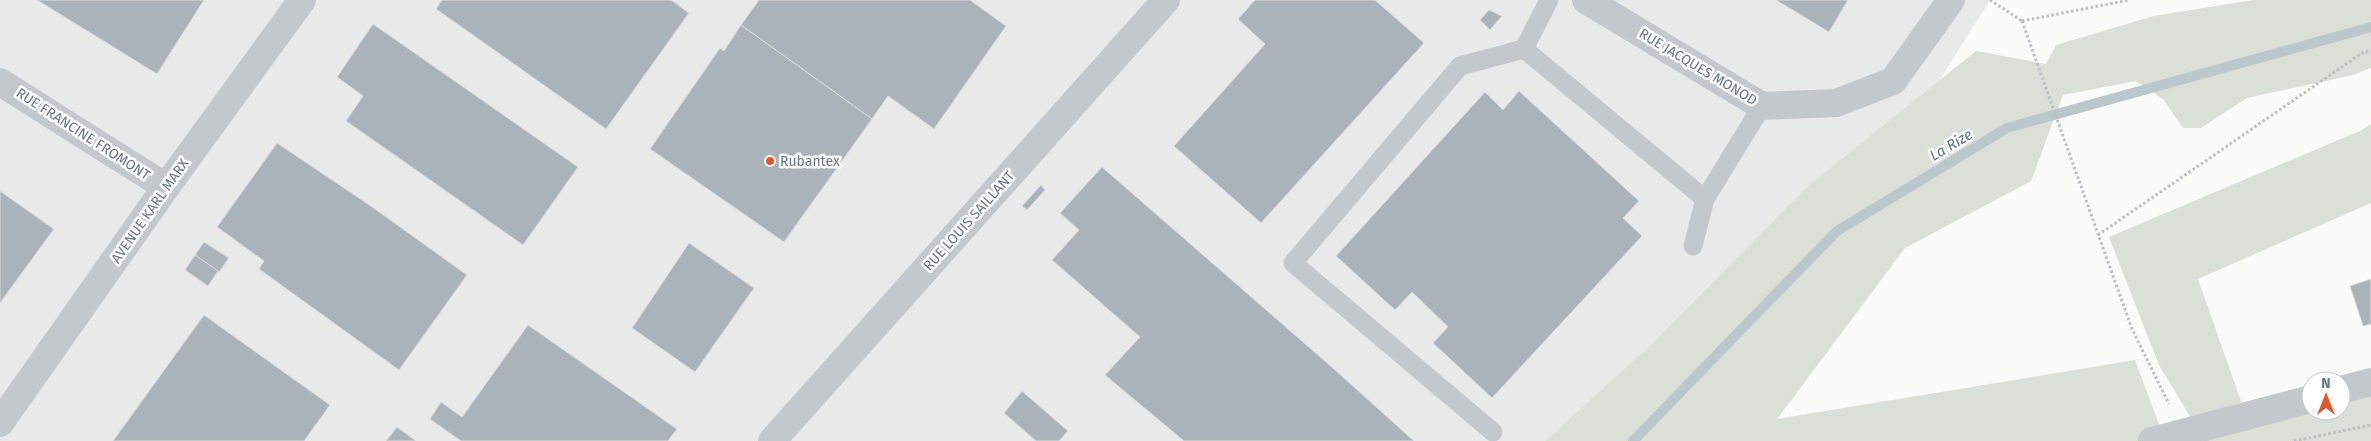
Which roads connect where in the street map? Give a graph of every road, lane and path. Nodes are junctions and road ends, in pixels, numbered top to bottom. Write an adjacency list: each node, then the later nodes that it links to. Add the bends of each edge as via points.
1 (302, 0): 13 (street, AVENUE KARL MARX)
2 (1166, 0): 24 (street, RUE LOUIS SAILLANT)
3 (1549, 0): 9 (lane)
4 (1586, 0): 12 (street, RUE JACQUES MONOD)
5 (1951, 0): 12 (street, RUE JACQUES MONOD, via 1893,81 1836,103)
6 (1990, 0): 8 (path)
7 (2129, 0): 8 (path)
8 (2022, 21): 15 (path)
9 (1524, 49): 14 (lane); 22 (lane, via 1460,66 1293,263)
10 (2371, 53): 15 (path, via 2365,50)
11 (0, 82): 13 (street, RUE FRANCINE FROMONT)
12 (1762, 106): 14 (lane)
13 (166, 187): 20 (street, AVENUE KARL MARX)
14 (1705, 199): 16 (lane)
15 (2098, 235): 23 (path, via 2132,329 2172,408)
16 (1692, 246)
17 (2371, 382): 18 (street)
18 (2351, 387)
19 (2301, 401): 23 (street)
20 (0, 424)
21 (2371, 425): 26 (path)
22 (1493, 432)
23 (2188, 432): 25 (street)
24 (772, 441)
25 (2152, 441)
26 (2294, 441)

